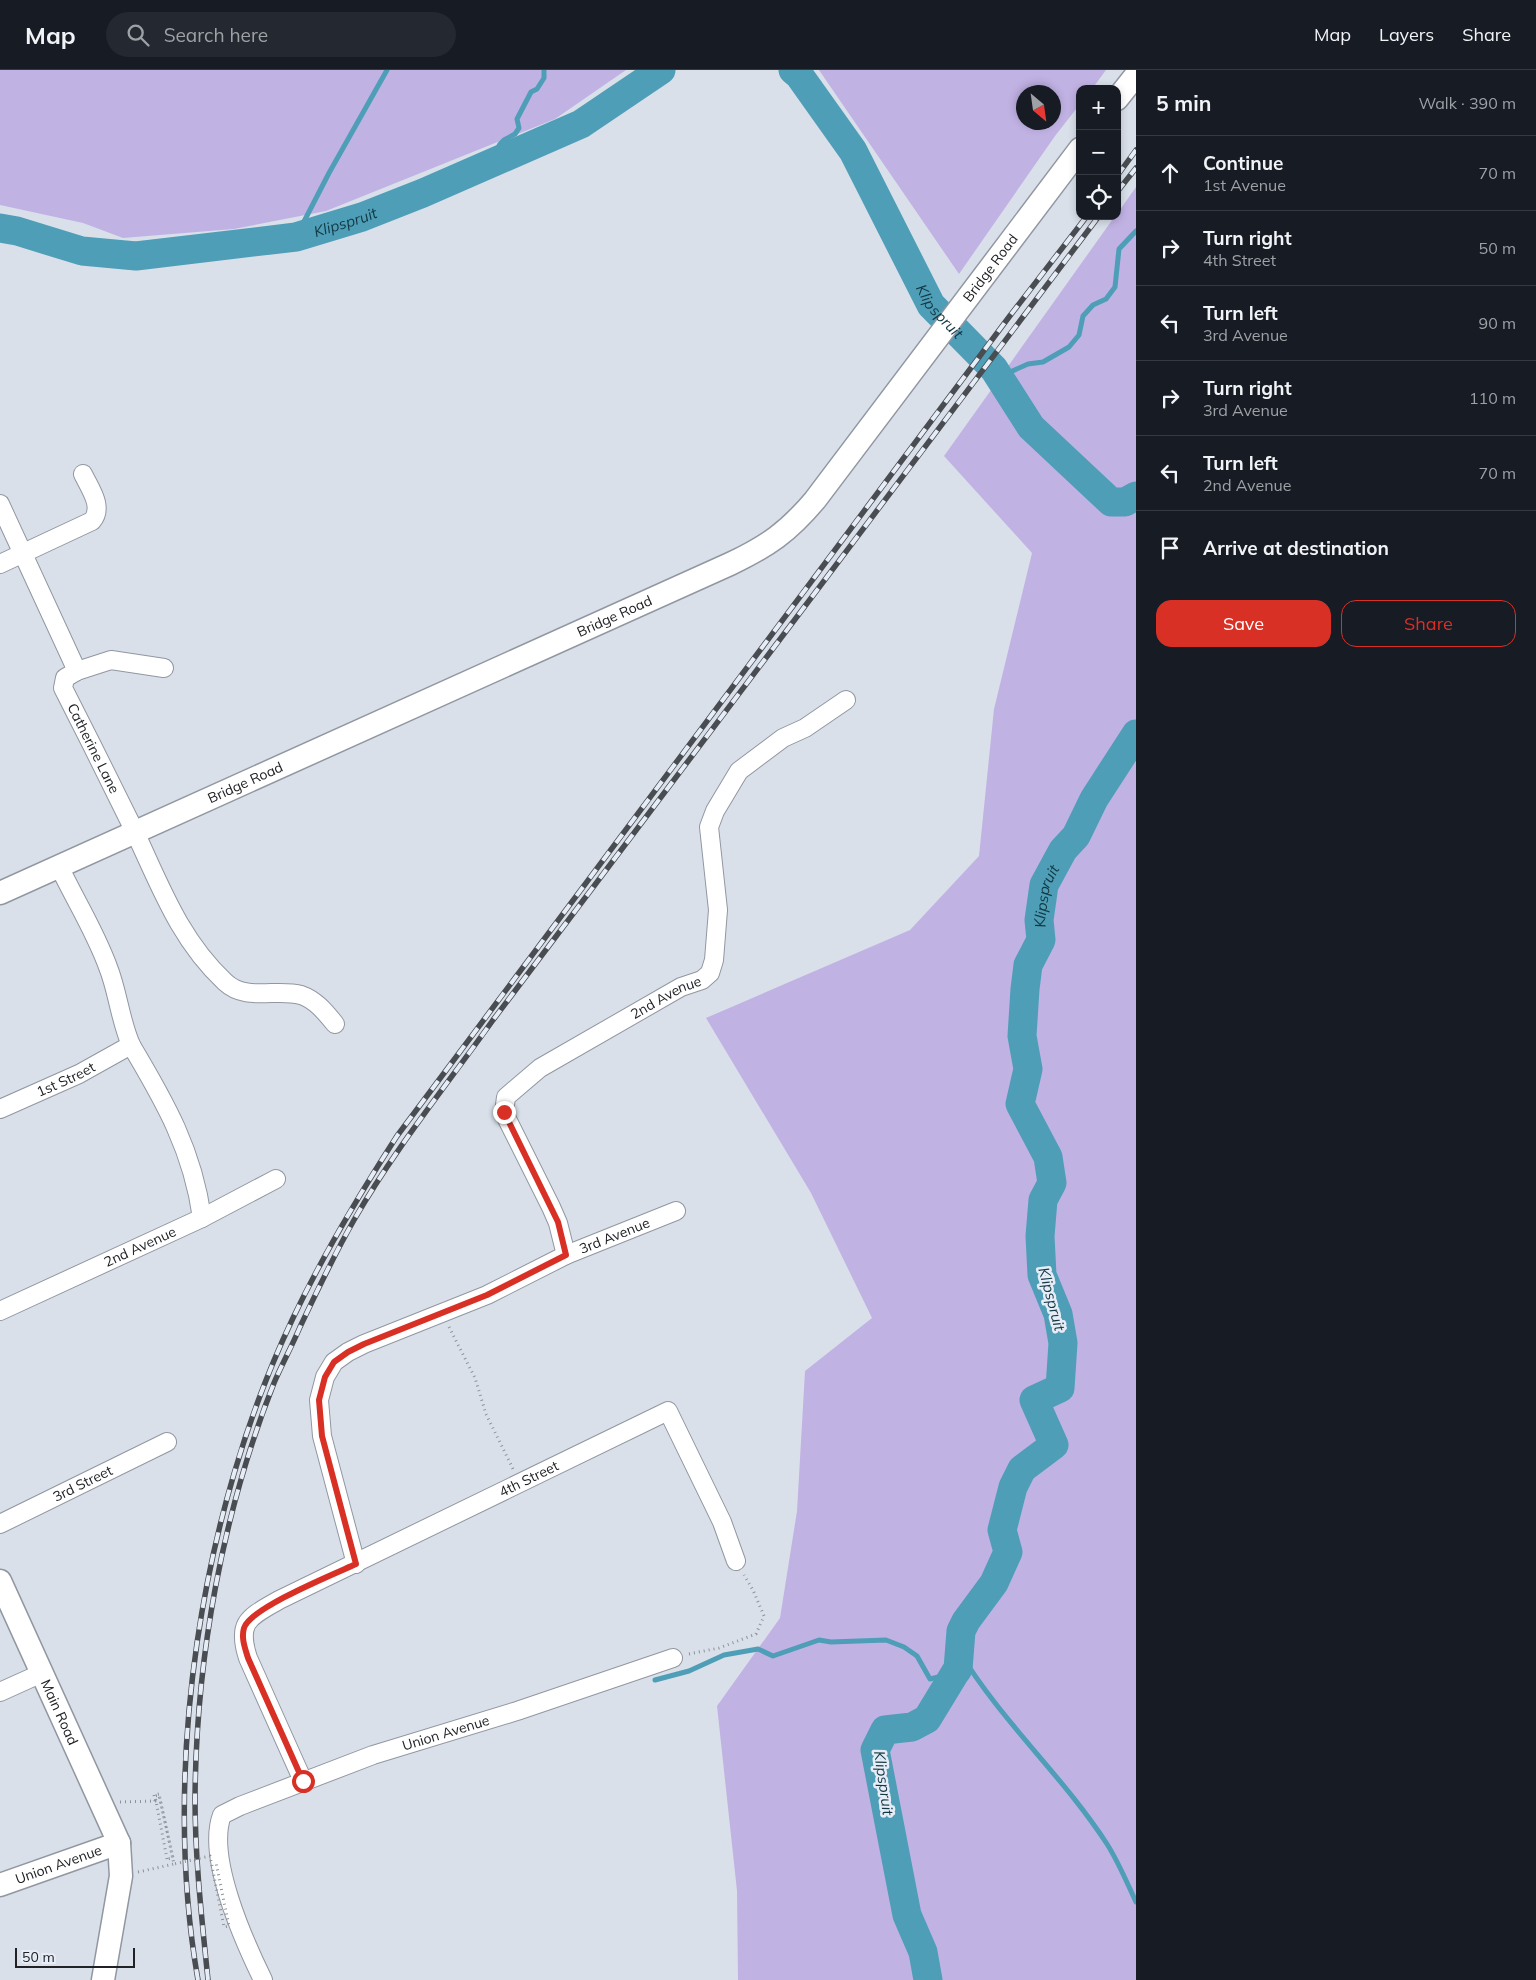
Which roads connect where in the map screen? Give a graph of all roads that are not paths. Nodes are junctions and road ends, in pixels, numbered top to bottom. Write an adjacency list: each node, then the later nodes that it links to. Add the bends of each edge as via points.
1 (1136, 75): 2 (street)
2 (1121, 94)
3 (1076, 154): 11 (street, Bridge Road, via 815,500 770,543 730,564)
4 (83, 474): 6 (street, via 96,501 96,516 84,526)
5 (0, 504): 6 (street)
6 (23, 554): 7 (street); 9 (street)
7 (0, 564)
8 (164, 668): 9 (street, via 112,660)
9 (77, 671): 11 (street, Catherine Lane, via 65,678 63,688)
10 (846, 700): 20 (street, 2nd Avenue, via 805,728 783,738 739,771 715,811 709,827 718,910 710,973 540,1068 506,1097 504,1112 555,1215)
11 (134, 832): 12 (street, Bridge Road); 14 (street, Catherine Lane, via 177,921 224,981 239,991 302,995 322,1008)
12 (59, 866): 13 (street, Bridge Road); 15 (street, via 98,940)
13 (0, 893)
14 (335, 1024)
15 (131, 1045): 16 (street, 1st Street, via 79,1074); 19 (street, via 180,1133 194,1174)
16 (0, 1109)
17 (276, 1179): 19 (street, 2nd Avenue)
18 (676, 1211): 20 (street, 3rd Avenue)
19 (202, 1218): 21 (street, 2nd Avenue)
20 (566, 1255): 25 (street, 3rd Avenue, via 487,1295 348,1352 334,1362 325,1377 319,1400 322,1436)
21 (0, 1311)
22 (167, 1442): 23 (street, 3rd Street)
23 (0, 1524)
24 (736, 1562): 25 (street, 4th Street, via 722,1522 668,1411)
25 (356, 1564): 30 (street, 4th Street, via 279,1600 250,1618 244,1627 242,1641 248,1658)
26 (0, 1580): 28 (street, Main Road)
27 (674, 1658): 30 (street, Union Avenue, via 373,1755)
28 (42, 1673): 29 (street); 31 (street, Main Road)
29 (0, 1692)
30 (303, 1781): 34 (street, Union Avenue, via 240,1806 222,1816 219,1827 218,1848 232,1908)
31 (119, 1843): 32 (street, Union Avenue); 33 (street, via 121,1876)
32 (0, 1885)
33 (103, 1980)
34 (263, 1980)

